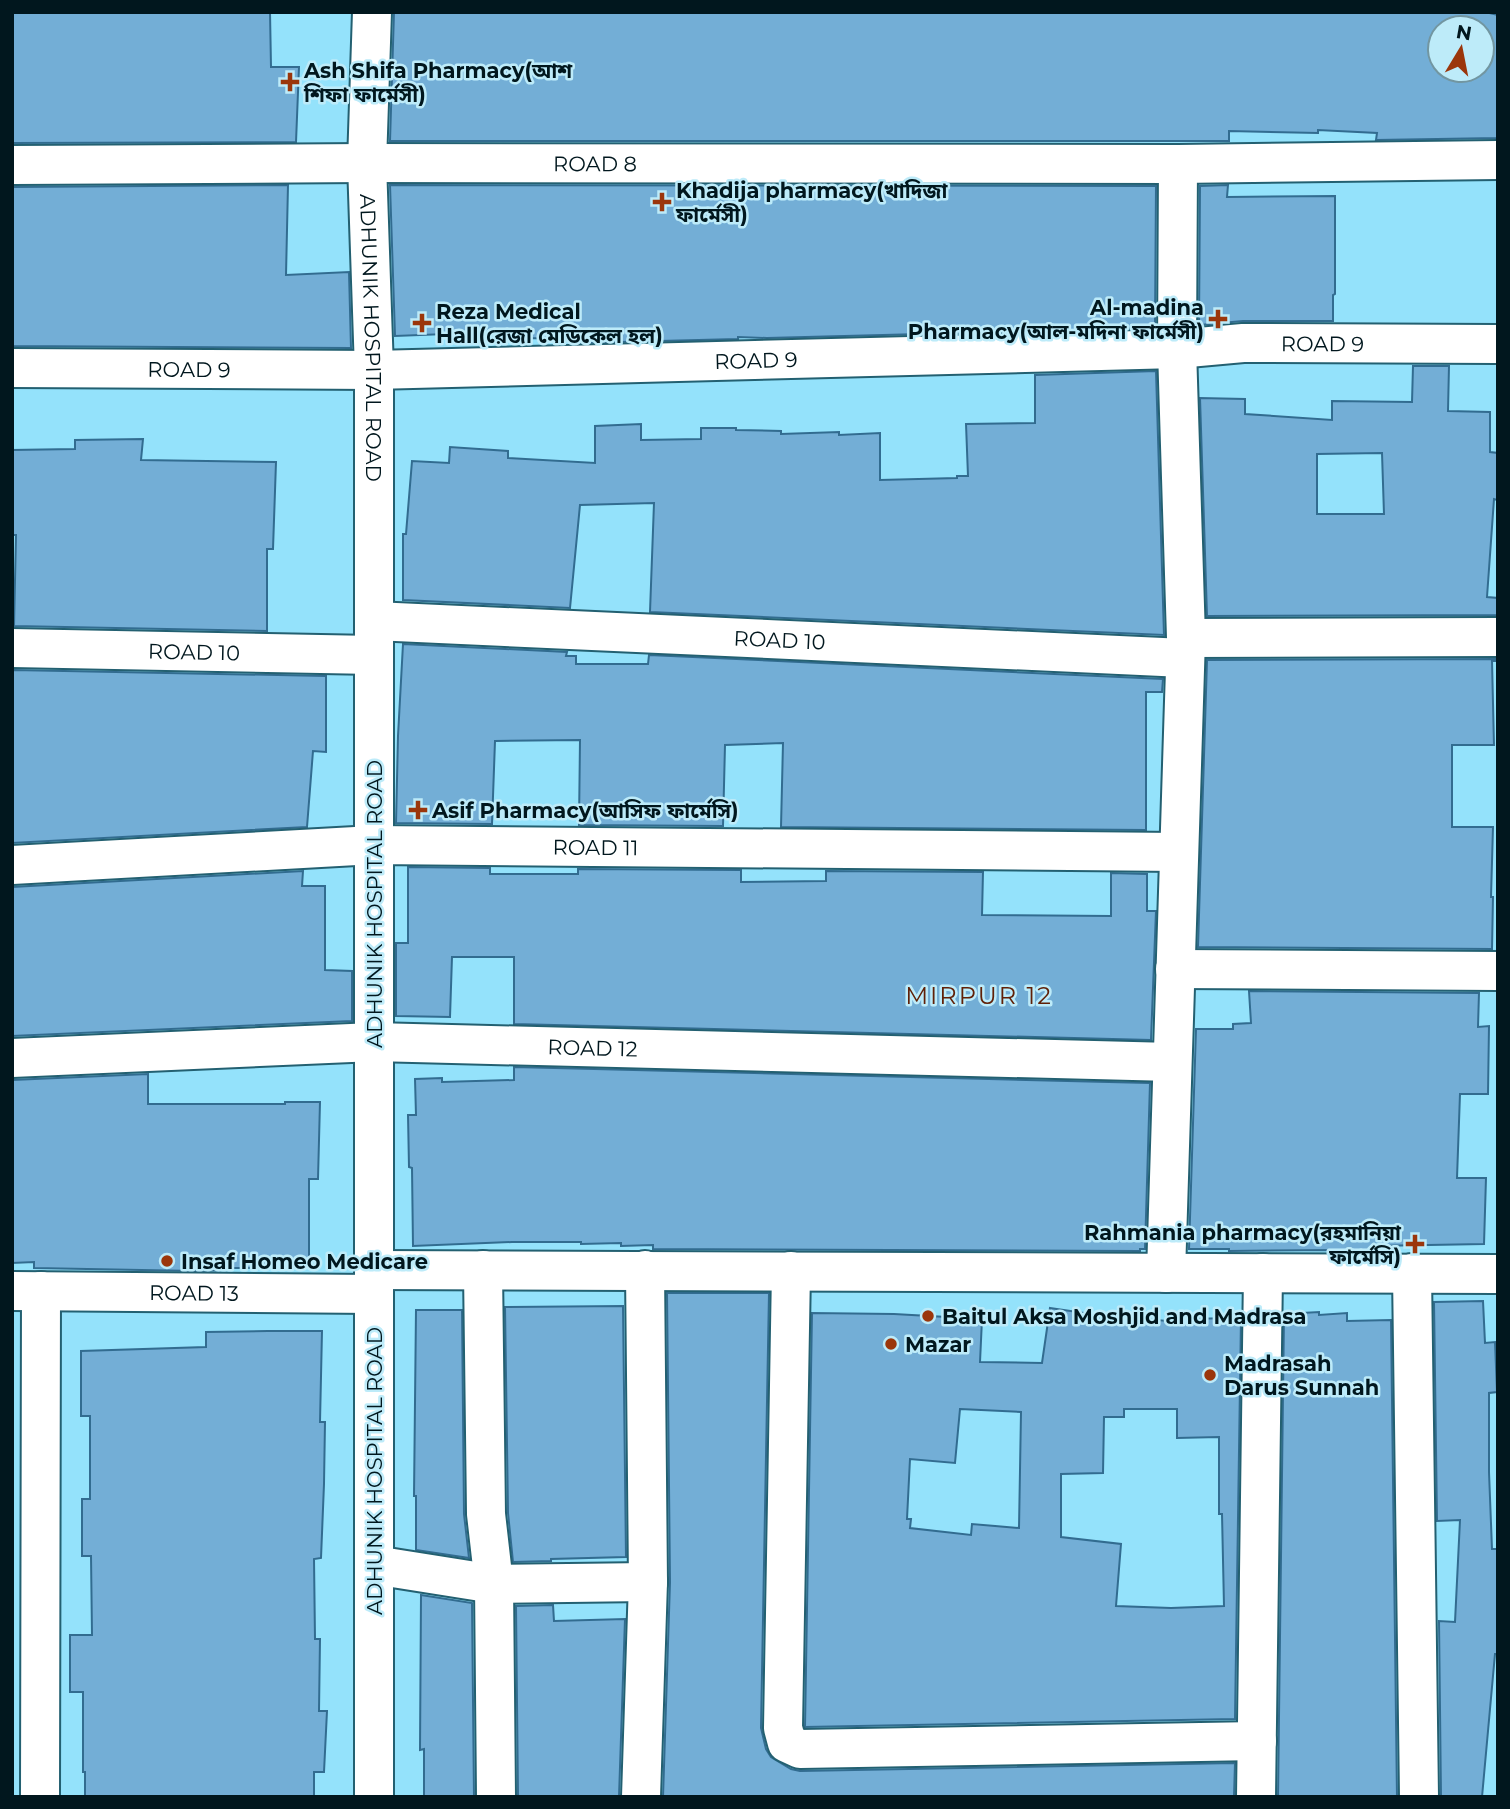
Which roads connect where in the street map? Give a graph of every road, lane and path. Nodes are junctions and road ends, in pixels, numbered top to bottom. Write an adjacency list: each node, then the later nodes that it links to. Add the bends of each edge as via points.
1 (372, 12): 3 (street, ADHUNIK HOSPITAL ROAD)
2 (1498, 160): 4 (street, ROAD 8)
3 (367, 163): 4 (street, ROAD 8); 5 (street, ROAD 8); 9 (street, ADHUNIK HOSPITAL ROAD)
4 (1178, 164): 7 (street)
5 (12, 165)
6 (1498, 344): 7 (street, ROAD 9, via 1243,343)
7 (1177, 349): 9 (street, ROAD 9); 13 (street)
8 (12, 368): 9 (street, ROAD 9)
9 (374, 370): 11 (street, ADHUNIK HOSPITAL ROAD)
10 (1498, 637): 13 (street, ROAD 10)
11 (374, 638): 12 (street, ROAD 10); 13 (street, ROAD 10); 14 (street, ADHUNIK HOSPITAL ROAD)
12 (12, 648)
13 (1185, 648): 15 (street)
14 (374, 845): 15 (street, ROAD 11); 16 (street, ROAD 11); 19 (street, ADHUNIK HOSPITAL ROAD)
15 (1178, 852): 17 (street)
16 (12, 865)
17 (1175, 969): 18 (street); 21 (street)
18 (1498, 971)
19 (374, 1042): 20 (street, ROAD 12); 21 (street, ROAD 12); 29 (street, ADHUNIK HOSPITAL ROAD)
20 (12, 1058)
21 (1172, 1062): 25 (street)
22 (483, 1270): 23 (street, ROAD 13); 29 (street, ROAD 13); 33 (street, via 486,1514)
23 (645, 1270): 24 (street, ROAD 13); 32 (street)
24 (791, 1271): 25 (street, ROAD 13); 34 (street, via 783,1728 787,1743 800,1749)
25 (1166, 1273): 26 (street, ROAD 13)
26 (1263, 1273): 27 (street, ROAD 13); 34 (street)
27 (1412, 1273): 28 (street, ROAD 13); 40 (street)
28 (1498, 1274)
29 (374, 1282): 30 (street, ROAD 13); 31 (street, ADHUNIK HOSPITAL ROAD)
30 (27, 1291): 35 (street)
31 (374, 1566): 33 (street); 36 (street, ADHUNIK HOSPITAL ROAD)
32 (648, 1582): 33 (street); 38 (street)
33 (494, 1584): 37 (street)
34 (1257, 1741): 39 (street)
35 (40, 1797)
36 (374, 1797)
37 (496, 1797)
38 (641, 1797)
39 (1256, 1797)
40 (1419, 1797)

